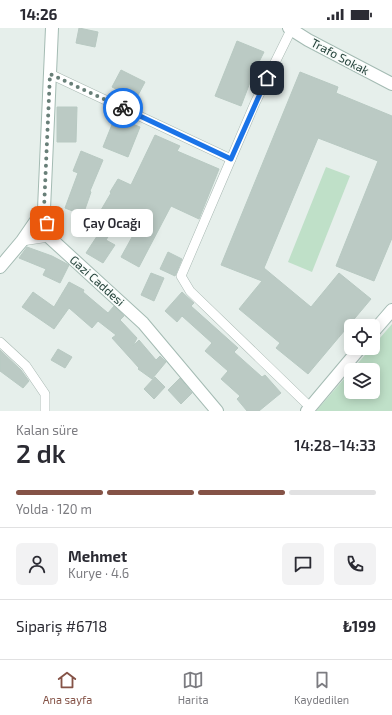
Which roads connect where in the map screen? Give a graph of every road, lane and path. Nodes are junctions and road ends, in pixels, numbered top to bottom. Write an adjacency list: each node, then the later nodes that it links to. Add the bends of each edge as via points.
1 (52, 28): 3 (street)
2 (290, 29): 4 (street, Trafo Sokak); 5 (street)
3 (50, 74): 5 (street); 6 (street)
4 (392, 84)
5 (231, 159): 14 (street, via 181,276 190,292)
6 (44, 209): 7 (street); 8 (street)
7 (49, 237): 8 (street); 16 (street, Gazi Caddesi, via 143,322)
8 (22, 241): 9 (street)
9 (0, 267)
10 (392, 310): 11 (street)
11 (380, 324)
12 (0, 342): 15 (street, via 26,366 45,394)
13 (354, 355): 14 (street)
14 (308, 409)
15 (45, 411)
16 (217, 411)

